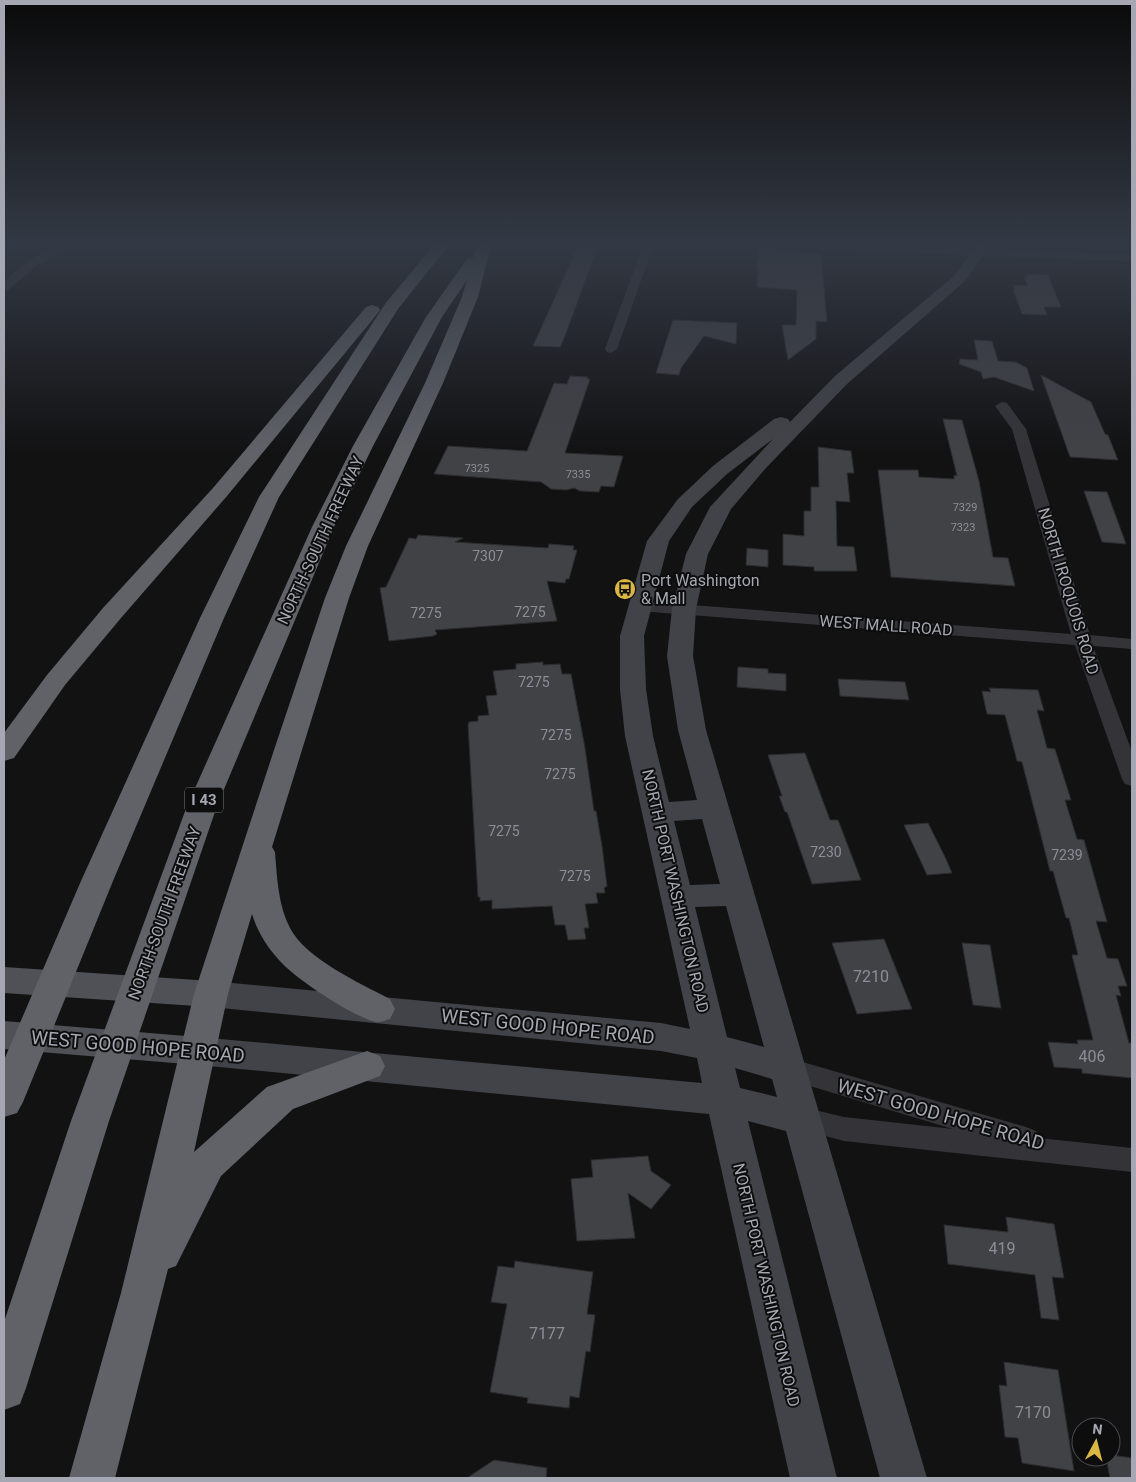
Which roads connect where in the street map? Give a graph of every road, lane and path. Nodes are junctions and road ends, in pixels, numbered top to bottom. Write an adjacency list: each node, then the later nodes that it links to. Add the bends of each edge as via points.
1 (368, 315): 14 (highway, via 220,492 68,665)
2 (385, 315): 30 (highway, via 270,497 212,618 108,854)
3 (435, 315): 35 (highway, NORTH-SOUTH FREEWAY / I 43, via 363,446 323,527 202,806 90,1122)
4 (462, 315): 18 (highway, via 337,598)
5 (623, 315): 7 (street)
6 (917, 315): 8 (main road, NORTH PORT WASHINGTON ROAD)
7 (611, 349)
8 (841, 380): 10 (main road, NORTH PORT WASHINGTON ROAD, via 726,464 685,503 658,541); 11 (main road, NORTH PORT WASHINGTON ROAD, via 721,508 697,554)
9 (1002, 406): 12 (street, NORTH IROQUOIS ROAD, via 1019,429)
10 (639, 606): 11 (street, WEST MALL ROAD); 17 (main road, NORTH PORT WASHINGTON ROAD, via 632,636 633,689 639,736)
11 (684, 609): 12 (street, WEST MALL ROAD); 16 (main road, NORTH PORT WASHINGTON ROAD, via 680,656 692,730)
12 (1082, 640): 13 (street, WEST MALL ROAD); 15 (street, NORTH IROQUOIS ROAD)
13 (1132, 644)
14 (4, 752)
15 (1132, 779)
16 (715, 808): 17 (main road); 19 (main road, NORTH PORT WASHINGTON ROAD)
17 (657, 812): 20 (main road, NORTH PORT WASHINGTON ROAD)
18 (259, 841): 22 (highway); 23 (highway, via 262,885 273,928 291,953)
19 (739, 894): 20 (main road); 28 (main road, NORTH PORT WASHINGTON ROAD)
20 (678, 897): 25 (main road, NORTH PORT WASHINGTON ROAD)
21 (4, 980): 22 (main road, WEST GOOD HOPE ROAD)
22 (211, 994): 23 (main road, WEST GOOD HOPE ROAD); 26 (highway)
23 (378, 1009): 25 (main road, WEST GOOD HOPE ROAD, via 617,1031)
24 (4, 1035): 26 (main road, WEST GOOD HOPE ROAD)
25 (712, 1047): 28 (main road, WEST GOOD HOPE ROAD); 29 (main road, NORTH PORT WASHINGTON ROAD)
26 (198, 1051): 27 (main road, WEST GOOD HOPE ROAD); 34 (highway)
27 (367, 1066): 29 (main road, WEST GOOD HOPE ROAD); 34 (highway, via 280,1098 207,1164)
28 (789, 1069): 31 (main road, NORTH PORT WASHINGTON ROAD); 32 (street, WEST GOOD HOPE ROAD)
29 (724, 1100): 31 (main road, WEST GOOD HOPE ROAD); 37 (main road, NORTH PORT WASHINGTON ROAD)
30 (4, 1102)
31 (802, 1119): 32 (street, WEST GOOD HOPE ROAD, via 844,1129); 38 (main road, NORTH PORT WASHINGTON ROAD)
32 (1076, 1154): 33 (street, WEST GOOD HOPE ROAD)
33 (1132, 1160)
34 (142, 1293): 36 (highway)
35 (4, 1388)
36 (92, 1478)
37 (813, 1478)
38 (903, 1478)

